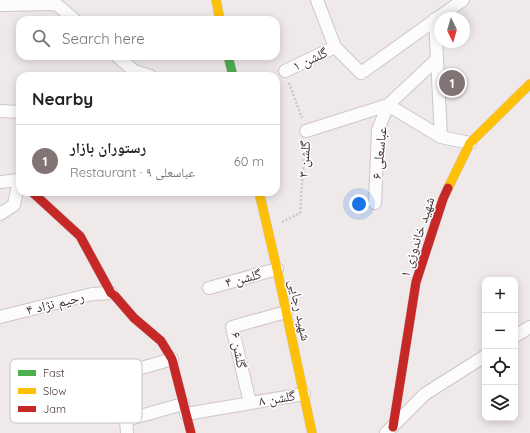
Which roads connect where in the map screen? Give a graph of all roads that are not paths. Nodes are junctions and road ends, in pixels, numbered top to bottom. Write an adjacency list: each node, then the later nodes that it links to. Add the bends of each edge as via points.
1 (216, 0): 7 (street)
2 (317, 0): 9 (street)
3 (462, 0): 5 (street)
4 (0, 5): 6 (street, via 56,4)
5 (446, 12)
6 (70, 16)
7 (219, 16)
8 (434, 21): 9 (street, via 361,73)
9 (335, 47): 14 (street, ۱ گلشن)
10 (436, 48): 13 (street)
11 (120, 60): 15 (street)
12 (229, 60): 16 (street)
13 (437, 60): 18 (street); 22 (street)
14 (285, 71)
15 (128, 72)
16 (232, 72)
17 (530, 84): 23 (street, ۱ شهید خاندوزی)
18 (388, 105): 21 (street, ۳ گلشن); 22 (street); 29 (street, ۶ عباسعلی, via 378,130)
19 (0, 111): 20 (street)
20 (16, 112)
21 (306, 131)
22 (442, 137): 23 (street)
23 (470, 142): 46 (street, ۱ شهید خاندوزی, via 443,198 416,282)
24 (16, 180): 25 (street)
25 (0, 182)
26 (16, 195): 30 (street, via 14,205)
27 (36, 196): 33 (street, via 80,236)
28 (260, 196): 31 (street, شهید رجایی)
29 (375, 203)
30 (0, 214)
31 (278, 269): 32 (street, ۴ گلشن); 34 (street, شهید رجایی)
32 (209, 288)
33 (111, 293): 35 (street, رحیم نژاد ۴, via 92,294); 39 (street, via 134,318 161,341)
34 (286, 312): 41 (street, شهید رجایی); 42 (street, ۶ گلشن, via 232,328)
35 (0, 317)
36 (530, 327): 37 (street)
37 (518, 334)
38 (482, 358): 46 (street, via 426,394)
39 (172, 359): 40 (street); 43 (street)
40 (142, 368)
41 (304, 394): 42 (street, ۸ گلشن); 49 (street, شهید رجایی)
42 (250, 403): 43 (street, ۸ گلشن)
43 (185, 409): 44 (street, ۸ گلشن); 48 (street)
44 (142, 417)
45 (126, 423): 47 (street, ۸ گلشن)
46 (393, 431)
47 (127, 433)
48 (191, 433)
49 (312, 433)

